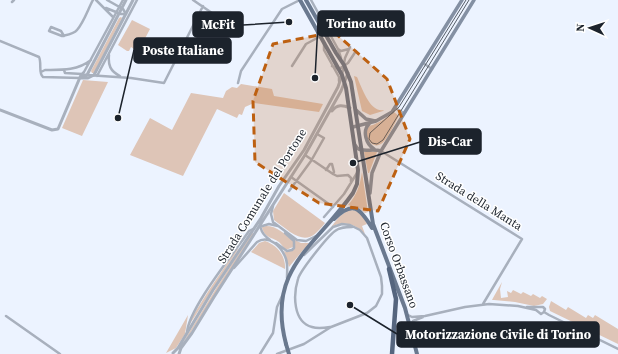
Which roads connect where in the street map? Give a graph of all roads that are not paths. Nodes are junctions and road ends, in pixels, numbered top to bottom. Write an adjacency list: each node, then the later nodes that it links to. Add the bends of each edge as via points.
1 (93, 0): 23 (street, via 76,31)
2 (96, 0): 16 (street)
3 (107, 0): 15 (street)
4 (122, 0): 15 (street)
5 (126, 0): 15 (street)
6 (133, 0): 19 (street)
7 (138, 0): 28 (street)
8 (193, 0): 14 (street)
9 (300, 0): 22 (main road, Corso Orbassano); 47 (street, Corso Orbassano, via 282,9 241,71)
10 (306, 0): 21 (main road, Corso Orbassano)
11 (311, 0): 21 (street, Corso Orbassano)
12 (462, 0): 31 (main road)
13 (474, 0): 35 (main road)
14 (203, 6): 17 (street); 45 (street, via 164,83)
15 (120, 7): 18 (street); 19 (street)
16 (104, 8): 18 (street); 20 (street)
17 (212, 12)
18 (117, 13): 19 (street); 20 (street); 41 (street)
19 (126, 14): 42 (street)
20 (113, 17): 29 (street)
21 (322, 24): 22 (main road, Corso Orbassano); 26 (street, Corso Orbassano)
22 (323, 35): 25 (main road, Corso Orbassano); 30 (main road, Corso Orbassano); 33 (street, via 306,44)
23 (64, 36): 23 (street, via 61,30 51,27 49,31)
24 (0, 41): 38 (street, via 38,57)
25 (324, 41): 34 (street, Corso Orbassano, via 324,50); 36 (main road, Corso Orbassano)
26 (338, 49): 30 (street, Corso Orbassano); 32 (street, Strada Comunale del Portone, via 342,51 350,48)
27 (356, 51): 32 (street, Strada Comunale del Portone)
28 (109, 52): 42 (street); 45 (street, via 110,69)
29 (92, 58): 37 (street, via 75,69); 40 (street)
30 (341, 58): 32 (main road, Corso Orbassano)
31 (423, 63): 35 (street); 52 (main road)
32 (344, 65): 36 (street); 39 (main road, Corso Orbassano); 43 (street, Strada Comunale del Portone)
33 (292, 66)
34 (332, 66): 36 (street); 49 (street, Corso Orbassano, via 339,77)
35 (432, 68): 55 (main road)
36 (339, 69): 43 (main road, Corso Orbassano)
37 (64, 70): 38 (street); 40 (street, via 65,73)
38 (43, 71): 44 (street, via 48,73); 44 (street, via 42,77)
39 (348, 73): 48 (street, Strada Comunale del Portone); 50 (main road, Corso Orbassano)
40 (82, 74): 41 (street); 46 (street)
41 (87, 74): 42 (street)
42 (96, 75): 45 (street); 46 (street)
43 (342, 75): 48 (main road, Corso Orbassano); 49 (street, Strada Comunale del Portone)
44 (46, 77): 46 (street)
45 (122, 77)
46 (80, 78): 53 (street, via 56,130)
47 (238, 83)
48 (345, 83): 49 (street); 50 (street); 51 (main road, Corso Orbassano); 56 (street, Strada Comunale del Portone)
49 (339, 86): 79 (street, Strada Comunale del Portone, via 304,150)
50 (353, 95): 54 (main road, Corso Orbassano)
51 (350, 108): 56 (street, via 338,106); 60 (main road, Corso Orbassano)
52 (395, 108): 55 (street); 57 (main road, via 384,118)
53 (0, 110)
54 (356, 110): 57 (main road, via 366,119); 59 (main road, Corso Orbassano)
55 (404, 114): 65 (main road)
56 (328, 115): 61 (street, Strada Comunale del Portone)
57 (376, 121): 58 (main road)
58 (369, 123): 59 (main road); 63 (main road, via 365,128 366,138)
59 (358, 126): 60 (main road); 64 (main road, Corso Orbassano)
60 (353, 127): 62 (main road, Corso Orbassano)
61 (317, 134): 66 (street, Strada Comunale del Portone); 67 (street, Strada Comunale del Portone, via 324,138)
62 (355, 144): 64 (main road, via 358,150); 69 (main road, Corso Orbassano)
63 (374, 149): 64 (main road); 65 (main road)
64 (362, 150): 76 (main road, Corso Orbassano)
65 (381, 151): 76 (main road, via 372,173); 95 (street, Strada della Manta, via 522,239)
66 (305, 155): 67 (street, Strada Comunale del Portone); 71 (street, Strada Comunale del Portone)
67 (312, 159): 68 (street, Strada Comunale del Portone); 72 (street, Strada Comunale del Portone)
68 (326, 170): 70 (street, Strada Comunale del Portone); 70 (street, Strada Comunale del Portone, via 332,164)
69 (358, 170): 73 (street); 86 (main road, Corso Orbassano, via 353,193)
70 (332, 174): 73 (street, Strada Comunale del Portone, via 348,175)
71 (290, 177): 72 (street, Strada Comunale del Portone); 75 (street, Strada Comunale del Portone)
72 (296, 181): 74 (street, Strada Comunale del Portone); 77 (street, Strada Comunale del Portone)
73 (351, 183): 77 (street)
74 (289, 191)
75 (276, 200): 80 (street, Strada Comunale del Portone); 81 (street, via 271,216)
76 (369, 204): 85 (main road, Corso Orbassano)
77 (333, 207): 78 (street)
78 (324, 217)
79 (261, 218): 80 (street); 83 (street, Strada Comunale del Portone)
80 (260, 226): 81 (street); 83 (street); 87 (street, Corso Orbassano, via 261,232); 92 (street, Strada Comunale del Portone)
81 (278, 226): 84 (street, Corso Orbassano)
82 (355, 227): 90 (street, via 346,224 333,227); 102 (street, via 367,238 381,277 382,294 371,311); 102 (street, via 343,227 332,233 298,279 296,302 300,318 314,328)
83 (254, 229): 103 (street, Strada Comunale del Portone); 103 (street, Strada Comunale del Portone, via 249,231 207,290 189,322)
84 (283, 230): 86 (street, Corso Orbassano, via 300,240 309,240); 88 (street, Corso Orbassano, via 294,241 294,248 287,251)
85 (375, 233): 89 (main road, via 364,214 350,208 340,214); 91 (main road, Corso Orbassano)
86 (318, 234): 89 (main road, Corso Orbassano)
87 (270, 240): 88 (street, Corso Orbassano); 92 (street, via 262,239 257,242)
88 (274, 242): 93 (street, Corso Orbassano, via 285,256)
89 (308, 247): 90 (main road, Corso Orbassano)
90 (294, 265): 93 (main road, Corso Orbassano)
91 (389, 269): 98 (main road, Corso Orbassano); 110 (highway, via 396,299)
92 (232, 270): 106 (street, Strada Comunale del Portone, via 192,333)
93 (287, 279): 94 (main road, Corso Orbassano)
94 (283, 294): 107 (street, via 277,307 273,333); 109 (main road, Corso Orbassano, bridge, via 281,319)
95 (483, 304): 96 (street, via 506,304); 100 (street)
96 (538, 309): 97 (street, via 540,314); 97 (street, via 544,307)
97 (544, 312): 104 (street)
98 (406, 314): 100 (street, via 412,317); 101 (main road, Corso Orbassano)
99 (6, 316): 105 (street)
100 (425, 316): 101 (street, via 413,321)
101 (409, 326): 111 (main road, Corso Orbassano)
102 (331, 327): 108 (street, via 304,344)
103 (187, 333): 106 (street, Strada Comunale del Portone)
104 (618, 349)
105 (60, 354)
106 (175, 354)
107 (260, 354)
108 (277, 354)
109 (289, 354)
110 (392, 354)
111 (416, 354)

